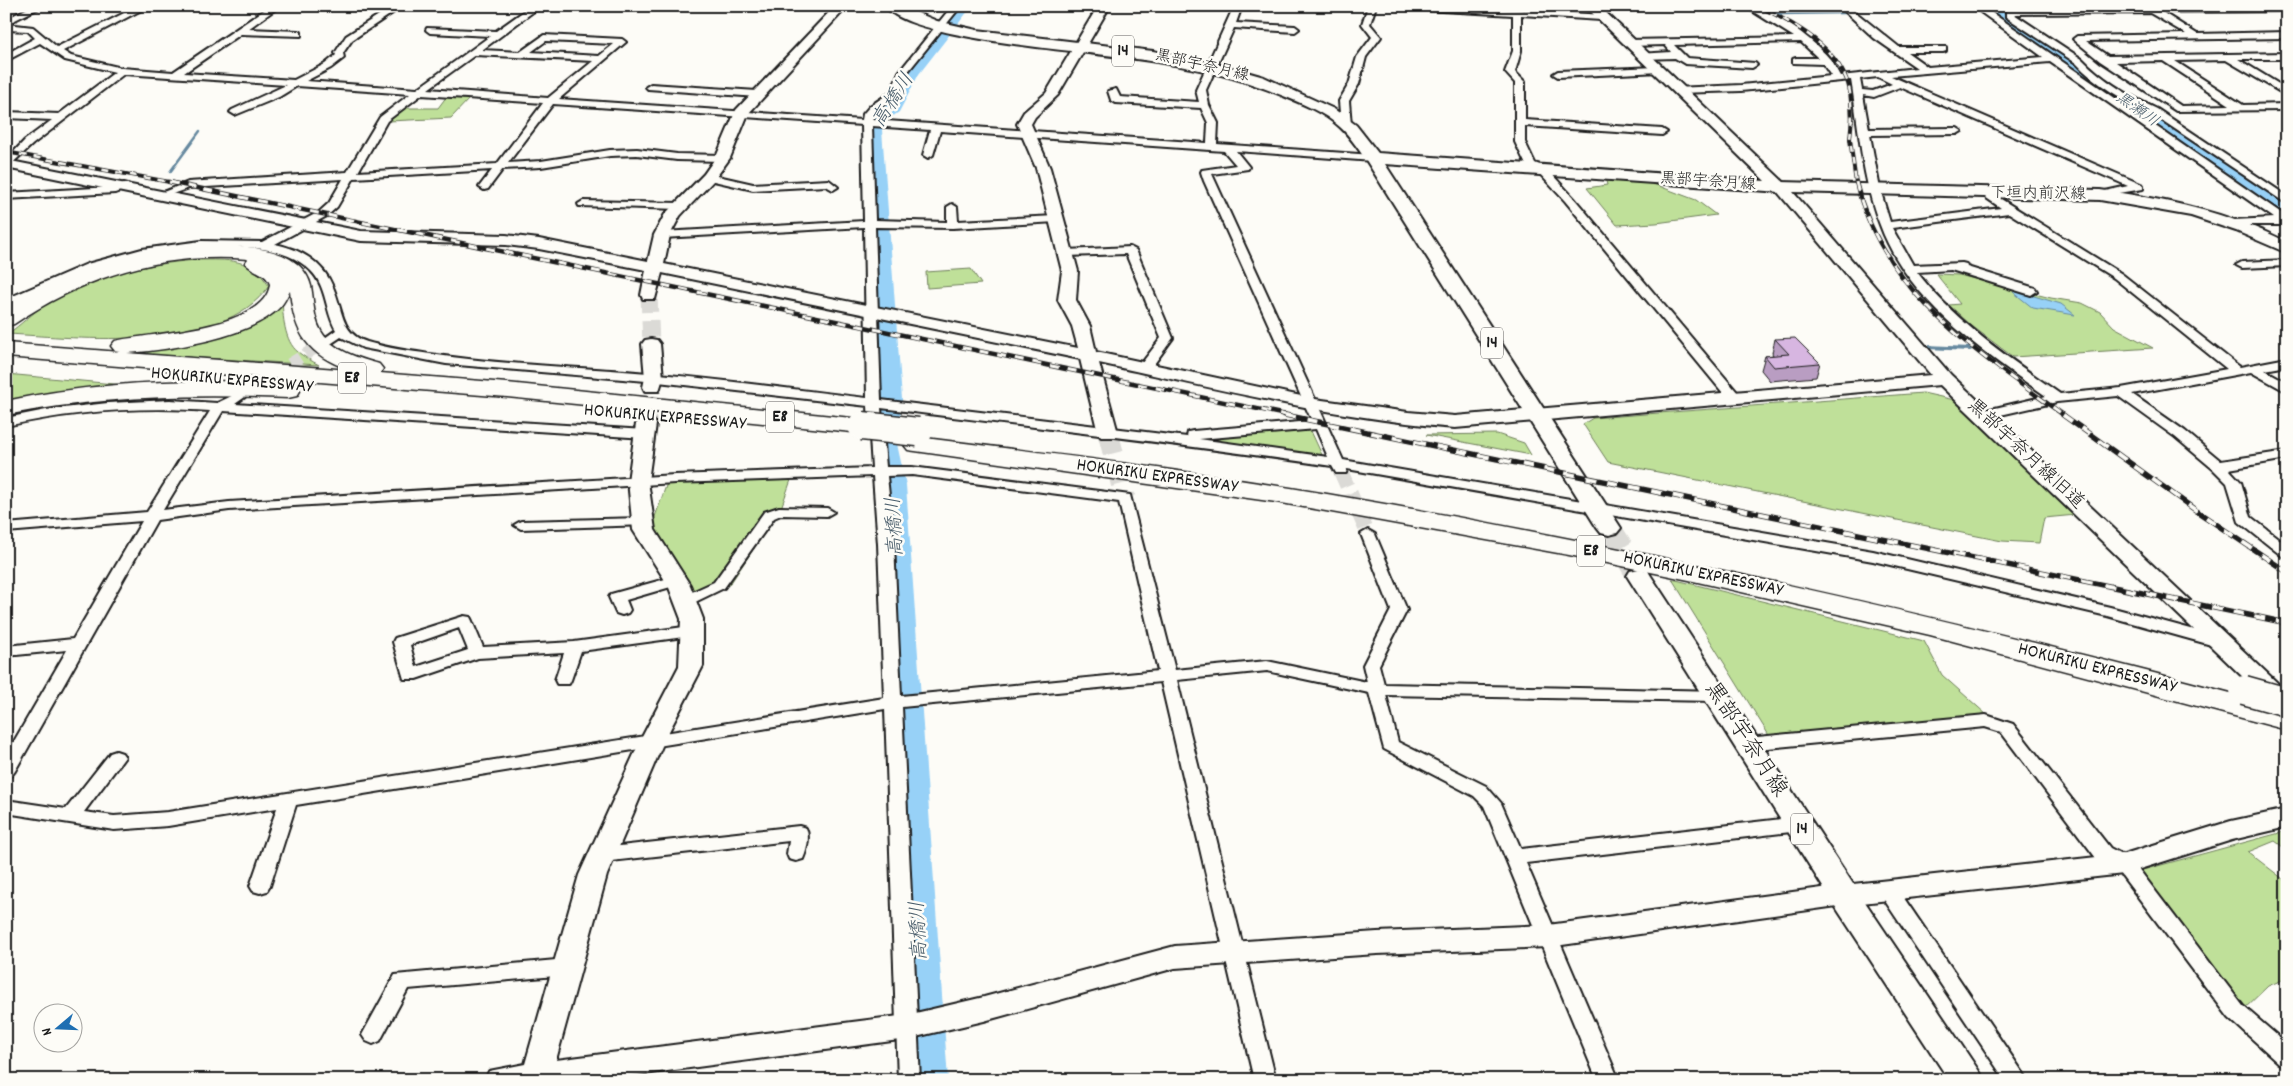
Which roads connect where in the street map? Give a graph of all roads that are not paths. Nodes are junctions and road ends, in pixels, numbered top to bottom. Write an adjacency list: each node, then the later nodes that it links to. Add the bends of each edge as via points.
1 (39, 6): 21 (street)
2 (145, 6): 39 (street)
3 (276, 6): 27 (street)
4 (399, 6): 68 (street, via 349,38 339,53 341,56 328,66)
5 (537, 6): 29 (street)
6 (842, 6): 76 (street)
7 (891, 6): 23 (main road, 黒部宇奈月線 / 14)
8 (957, 6): 23 (street)
9 (1104, 6): 37 (street)
10 (1238, 6): 22 (street)
11 (1372, 6): 87 (street, via 1366,24 1377,37 1362,56 1354,84 1344,101)
12 (1406, 6): 16 (street)
13 (1748, 6): 33 (street)
14 (1843, 6): 41 (street)
15 (1976, 6): 51 (street)
16 (1461, 8): 19 (street)
17 (2149, 8): 18 (street); 31 (street); 52 (street, via 2010,12 2019,24 2042,35)
18 (2287, 8)
19 (1517, 12): 20 (street); 86 (street, via 1517,51 1510,72 1520,82)
20 (1596, 12): 36 (main road, 黒部宇奈月線)
21 (6, 22)
22 (1231, 25): 25 (street); 57 (street)
23 (942, 26): 37 (main road, 黒部宇奈月線 / 14, via 989,36); 85 (street, via 902,74 895,92 868,114)
24 (6, 27): 32 (street, via 30,29)
25 (1296, 29)
26 (430, 30): 29 (street)
27 (239, 31): 28 (street); 61 (street)
28 (298, 34)
29 (498, 34): 42 (street)
30 (2287, 36): 31 (street)
31 (2195, 37): 46 (street); 53 (street, via 2077,39)
32 (42, 38): 39 (street); 47 (street)
33 (1804, 39): 34 (street); 55 (street)
34 (1759, 40): 35 (street); 40 (street)
35 (1668, 42): 36 (street); 44 (street)
36 (1628, 43): 45 (main road, 黒部宇奈月線)
37 (1080, 46): 57 (main road, 黒部宇奈月線 / 14, via 1176,57); 92 (street, via 1051,95 1029,115 1024,124)
38 (1943, 49): 41 (street)
39 (56, 50): 60 (street, via 84,63)
40 (1767, 50)
41 (1895, 50): 59 (street)
42 (472, 52): 43 (street); 73 (street)
43 (524, 54): 50 (street); 50 (street, via 544,38 622,42)
44 (1677, 55): 45 (street); 56 (street, via 1685,61)
45 (1642, 56): 58 (main road, 黒部宇奈月線)
46 (2229, 57): 48 (street); 49 (street); 67 (street)
47 (6, 58)
48 (2165, 58): 53 (street); 80 (street)
49 (2284, 58)
50 (601, 59): 77 (street)
51 (2053, 59): 52 (street); 59 (street); 118 (street)
52 (2074, 59): 53 (street); 112 (street)
53 (2105, 59): 80 (street, via 2179,109)
54 (1796, 61): 55 (street)
55 (1827, 61): 65 (street)
56 (1752, 65)
57 (1213, 66): 78 (street, via 1202,90); 87 (main road, 黒部宇奈月線 / 14, via 1285,91 1312,103)
58 (1657, 70): 62 (street); 71 (main road, 黒部宇奈月線)
59 (1926, 70): 63 (street)
60 (122, 71): 61 (street); 84 (street)
61 (176, 74): 68 (street)
62 (1558, 74)
63 (1877, 74): 64 (street); 69 (street)
64 (1855, 76): 65 (street); 74 (street)
65 (1837, 78): 71 (street, via 1741,88)
66 (2287, 81): 67 (street)
67 (2269, 82): 75 (street)
68 (297, 83): 73 (street); 81 (street)
69 (1900, 84): 74 (street, via 1874,94); 110 (street, via 2139,187)
70 (651, 87): 76 (street)
71 (1678, 90): 106 (main road, 黒部宇奈月線)
72 (1113, 91): 78 (street, via 1116,100)
73 (416, 92): 77 (street); 101 (street, via 383,119)
74 (1858, 92): 91 (street)
75 (2287, 93)
76 (757, 94): 82 (street)
77 (550, 101): 82 (street); 99 (street)
78 (1204, 105): 93 (street, via 1213,123)
79 (2287, 107): 80 (street)
80 (2241, 108)
81 (235, 112)
82 (741, 113): 85 (street); 96 (street)
83 (6, 114): 84 (street)
84 (61, 117): 98 (street, via 29,142)
85 (867, 123): 88 (street); 120 (street)
86 (1519, 123): 90 (street); 100 (street, via 1520,142 1531,165)
87 (1346, 125): 97 (main road, 黒部宇奈月線 / 14)
88 (936, 128): 92 (street); 95 (street)
89 (1957, 131): 91 (street)
90 (1662, 132)
91 (1865, 132): 107 (street)
92 (1027, 134): 93 (street); 117 (street, via 1043,168)
93 (1212, 147): 94 (street)
94 (1227, 148): 97 (street); 156 (street, via 1244,167 1206,172)
95 (928, 155)
96 (723, 158): 99 (street, via 637,152); 102 (street)
97 (1373, 158): 100 (main road, 黒部宇奈月線); 160 (main road, 黒部宇奈月線 / 14)
98 (7, 165): 103 (street)
99 (501, 166): 101 (street); 104 (street)
100 (1542, 170): 106 (main road, 黒部宇奈月線); 152 (street)
101 (349, 175): 109 (street, via 188,185); 121 (street, via 333,205 323,214)
102 (709, 177): 105 (street, via 753,187 829,183); 114 (street)
103 (124, 186): 109 (street); 111 (street, via 115,190)
104 (484, 187)
105 (833, 187)
106 (1781, 187): 107 (street, 下垣内前沢線); 148 (street, 黒部宇奈月線旧道)
107 (1876, 190): 108 (street, 下垣内前沢線); 123 (street)
108 (1984, 193): 110 (street, 下垣内前沢線); 116 (street)
109 (161, 195): 121 (street)
110 (2100, 195): 119 (street, 下垣内前沢線, via 2146,200)
111 (6, 196)
112 (2287, 201)
113 (583, 204): 114 (street)
114 (680, 206): 124 (street)
115 (952, 207): 122 (street)
116 (2011, 210): 123 (street); 147 (street, via 2118,276)
117 (1056, 218): 122 (street); 127 (street)
118 (2286, 221): 119 (street)
119 (2234, 223): 126 (street, 下垣内前沢線)
120 (870, 224): 122 (street); 124 (street); 137 (street)
121 (300, 225): 125 (street); 131 (street, via 361,236 506,240)
122 (953, 225)
123 (1886, 226): 133 (street)
124 (662, 235): 131 (street)
125 (264, 245): 136 (street, via 202,244 132,254 76,272); 139 (street, via 297,254 314,264 328,286 332,308)
126 (2287, 248)
127 (1066, 253): 143 (street, via 1070,271 1067,300 1081,326); 145 (street, via 1130,250 1167,338)
128 (2287, 263): 130 (street)
129 (1976, 265): 132 (street)
130 (2242, 265)
131 (654, 266): 135 (street); 137 (street)
132 (1953, 267): 133 (street); 134 (street, via 2015,286)
133 (1911, 270): 154 (street, via 1966,330)
134 (2030, 285)
135 (648, 295)
136 (6, 304)
137 (873, 311): 143 (street); 163 (street)
138 (6, 319): 159 (highway, via 61,286 113,266 183,253 249,253 272,258 290,269 300,284 309,333 324,349 348,362 417,378 631,398)
139 (342, 331): 140 (street); 149 (street, via 353,341 402,353)
140 (328, 340)
141 (651, 344): 149 (street)
142 (8, 345): 142 (highway, via 110,346 192,338 226,328 262,309 278,294 280,279 266,267 239,259 206,257 122,270 86,281 53,297); 155 (highway, HOKURIKU EXPRESSWAY / E8); 159 (highway, HOKURIKU EXPRESSWAY / E8)
143 (1088, 356): 145 (street); 166 (street)
144 (2287, 362): 146 (street)
145 (1144, 368): 156 (street)
146 (2253, 368): 147 (street); 150 (street)
147 (2238, 371): 151 (street)
148 (1944, 378): 152 (street); 161 (street, 黒部宇奈月線旧道)
149 (653, 382): 163 (street)
150 (2287, 388)
151 (2121, 392): 154 (street); 169 (street)
152 (1733, 396): 160 (street)
153 (238, 397): 157 (street)
154 (2057, 398): 161 (street)
155 (499, 402): 158 (highway, via 183,387 100,392); 163 (highway, HOKURIKU EXPRESSWAY / E8)
156 (1312, 404): 160 (street, via 1401,419 1455,422); 164 (street)
157 (219, 406): 162 (street, via 135,405); 165 (street); 175 (street)
158 (6, 408)
159 (697, 408): 163 (highway, HOKURIKU EXPRESSWAY / E8)
160 (1537, 413): 173 (main road, 黒部宇奈月線 / 14)
161 (1983, 415): 186 (street, 黒部宇奈月線旧道)
162 (6, 422)
163 (866, 423): 166 (street); 171 (street); 195 (highway, HOKURIKU EXPRESSWAY / E8, via 917,439 1250,490 1553,543 1900,620 2092,667)
164 (1321, 424): 167 (street); 170 (street)
165 (646, 429): 172 (street)
166 (1108, 433): 167 (street)
167 (1167, 438): 170 (street)
168 (2287, 455): 169 (street)
169 (2218, 466): 181 (street, via 2234,482 2244,519)
170 (1340, 467): 173 (street)
171 (882, 472): 172 (street); 191 (street, via 912,471 1125,498); 196 (street)
172 (638, 481): 175 (street, via 229,506); 176 (street)
173 (1595, 506): 179 (main road, 黒部宇奈月線 / 14); 186 (street, via 1873,556 2110,612)
174 (827, 512): 183 (street, via 779,511 769,515 720,585)
175 (152, 516): 178 (street); 187 (street)
176 (643, 522): 177 (street); 183 (street, via 644,530)
177 (520, 525)
178 (6, 528)
179 (1610, 528)
180 (1368, 534): 193 (street, via 1399,610 1371,665)
181 (2287, 552)
182 (1639, 576): 194 (main road, 黒部宇奈月線 / 14)
183 (681, 591): 184 (street, via 617,598); 185 (street, via 692,619)
184 (622, 610)
185 (691, 631): 188 (street); 200 (street, via 691,666)
186 (2222, 643): 198 (street, 黒部宇奈月線旧道)
187 (78, 644): 189 (street); 203 (street)
188 (574, 647): 190 (street); 192 (street)
189 (6, 651)
190 (477, 653): 190 (street, via 410,675 401,642 464,621)
191 (1168, 676): 193 (street, via 1267,666); 196 (street); 217 (street)
192 (563, 680)
193 (1375, 689): 194 (street); 211 (street, via 1390,745 1480,791 1492,803)
194 (1715, 695): 201 (main road, 黒部宇奈月線 / 14)
195 (2250, 700): 197 (highway, HOKURIKU EXPRESSWAY / E8, bridge); 199 (highway, HOKURIKU EXPRESSWAY / E8)
196 (894, 702): 200 (street); 219 (street)
197 (2287, 702)
198 (2287, 706)
199 (2287, 719)
200 (653, 739): 204 (street); 210 (street)
201 (1747, 744): 208 (main road, 黒部宇奈月線 / 14); 212 (street, via 1986,721 2008,728 2102,853)
202 (116, 756): 206 (street)
203 (6, 771)
204 (289, 800): 206 (street, via 168,819 114,823); 213 (street)
205 (6, 806): 206 (street)
206 (70, 816)
207 (2287, 818): 212 (street, via 2231,831)
208 (1799, 824): 211 (street); 215 (main road, 黒部宇奈月線 / 14)
209 (796, 854): 210 (street, via 799,832)
210 (602, 855): 218 (street, via 593,875)
211 (1515, 857): 216 (street)
212 (2124, 864): 214 (street); 221 (street, via 2236,1012)
213 (260, 886)
214 (1888, 890): 215 (street); 228 (street)
215 (1844, 894): 216 (street); 227 (main road, 黒部宇奈月線 / 14)
216 (1548, 936): 217 (street); 226 (street)
217 (1233, 952): 219 (street, via 1175,957); 225 (street)
218 (567, 967): 220 (street, via 402,982); 222 (street)
219 (907, 1027): 222 (street); 224 (street)
220 (373, 1035)
221 (2287, 1057)
222 (536, 1078): 223 (street)
223 (500, 1080)
224 (909, 1080)
225 (1265, 1080)
226 (1608, 1080)
227 (1968, 1080)
228 (2016, 1080)

